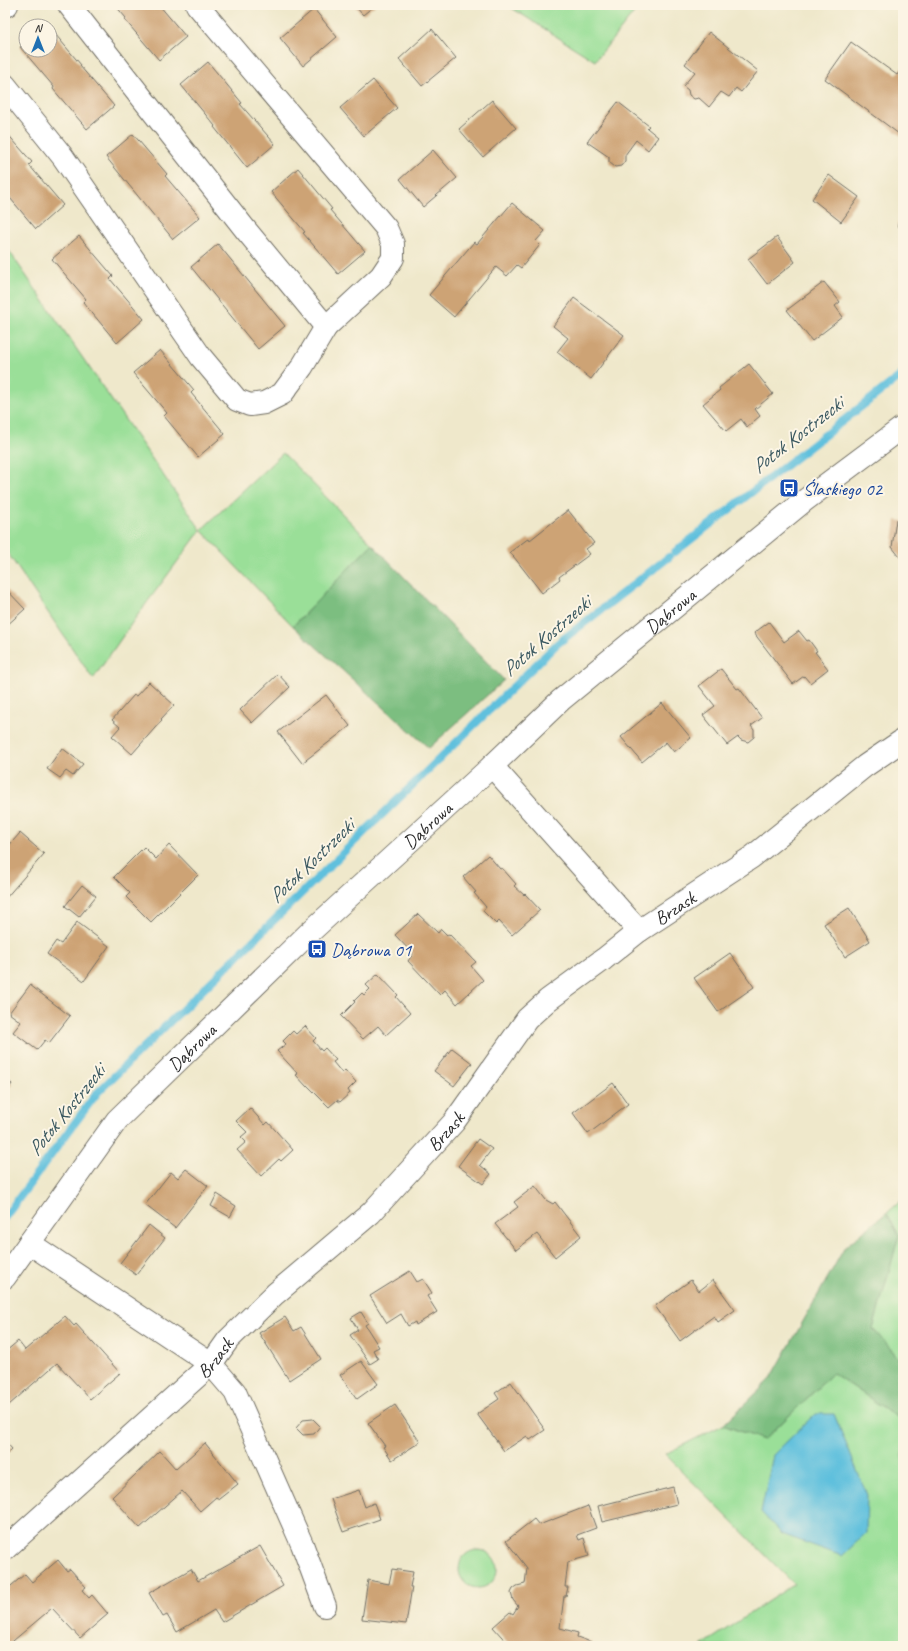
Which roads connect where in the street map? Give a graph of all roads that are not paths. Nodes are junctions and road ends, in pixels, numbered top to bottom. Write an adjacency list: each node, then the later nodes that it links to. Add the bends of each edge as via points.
1 (69, 5): 4 (street, via 245,229)
2 (198, 5): 4 (street, via 386,228 393,244 393,258 381,276)
3 (5, 85): 4 (street, via 63,157 201,357 237,400 250,405 264,403 282,394)
4 (326, 327)
5 (903, 427): 7 (street, Dąbrowa, via 804,501 703,582 561,700)
6 (903, 740): 8 (street, Brzask, via 865,766 752,857)
7 (492, 766): 8 (street); 9 (street, Dąbrowa, via 309,933 117,1120)
8 (639, 931): 11 (street, Brzask, via 527,1019 454,1122 371,1213 233,1334)
9 (29, 1242): 10 (street, Dąbrowa); 11 (street)
10 (5, 1277)
11 (211, 1364): 12 (street, Brzask); 13 (street, via 235,1392 302,1544)
12 (5, 1549)
13 (325, 1606)

